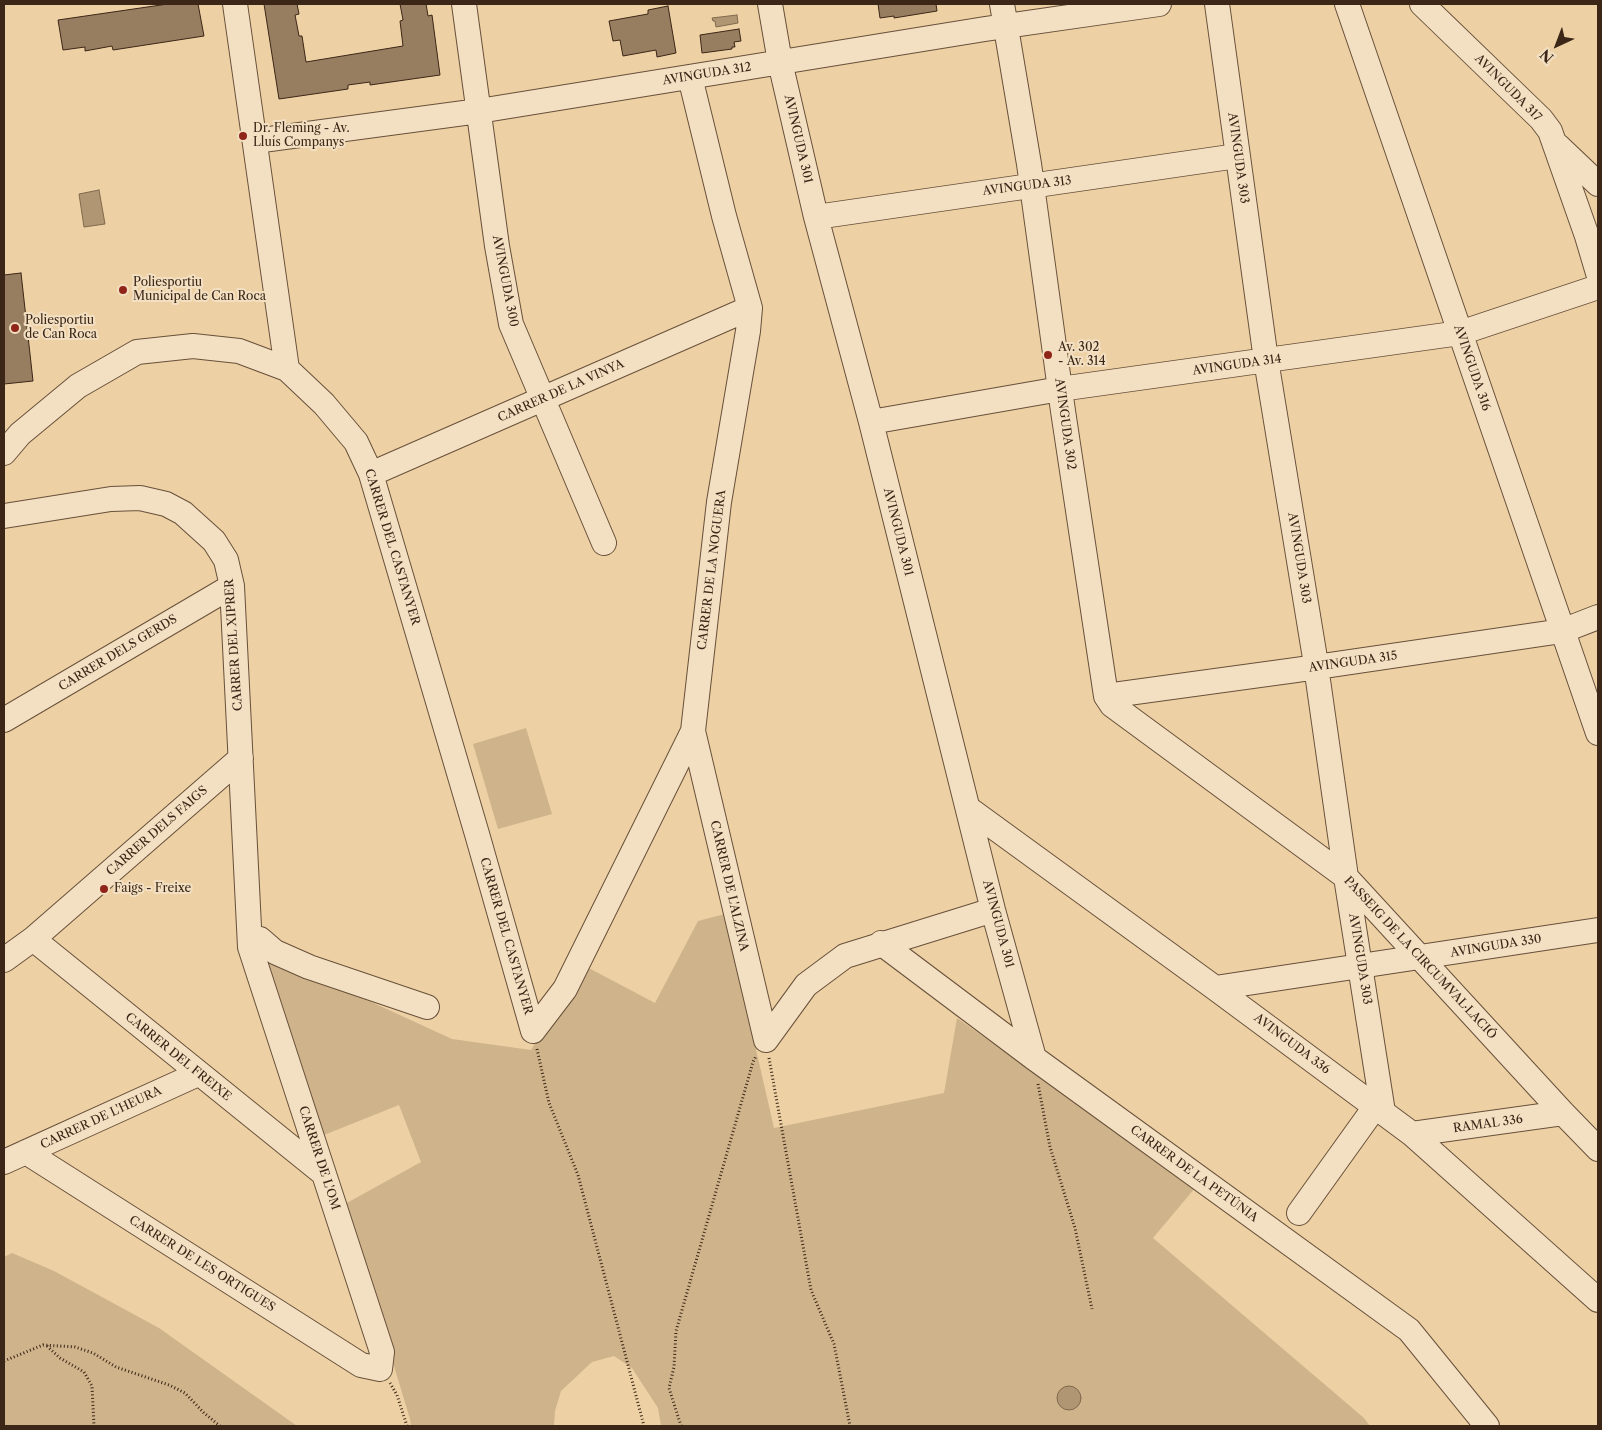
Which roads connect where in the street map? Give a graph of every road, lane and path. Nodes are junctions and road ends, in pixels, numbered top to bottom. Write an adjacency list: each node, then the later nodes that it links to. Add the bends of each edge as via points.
1 (235, 4): 12 (street)
2 (464, 4): 11 (street, AVINGUDA 300)
3 (770, 4): 9 (street, AVINGUDA 301)
4 (1159, 4): 8 (street, AVINGUDA 312)
5 (1217, 4): 14 (street, AVINGUDA 303)
6 (1347, 4): 21 (street, AVINGUDA 316)
7 (1422, 4): 13 (street, AVINGUDA 317, via 1540,119 1550,131)
8 (1004, 15): 9 (street, AVINGUDA 312); 16 (street, AVINGUDA 302)
9 (780, 62): 10 (street, AVINGUDA 312); 17 (street, AVINGUDA 301)
10 (690, 76): 11 (street, AVINGUDA 312); 20 (street, CARRER DE LA NOGUERA)
11 (479, 111): 12 (street, AVINGUDA 312); 25 (street, AVINGUDA 300, via 511,324)
12 (255, 141): 23 (street)
13 (1554, 143): 15 (street); 18 (street, AVINGUDA 317)
14 (1238, 156): 16 (street, AVINGUDA 313); 22 (street, AVINGUDA 303)
15 (1598, 184)
16 (1032, 186): 17 (street, AVINGUDA 313); 24 (street, AVINGUDA 302)
17 (816, 216): 26 (street, AVINGUDA 301)
18 (1598, 273)
19 (1598, 287): 21 (street, AVINGUDA 314)
20 (750, 308): 25 (street, CARRER DE LA VINYA); 37 (street, CARRER DE LA NOGUERA, via 720,502)
21 (1460, 333): 22 (street, AVINGUDA 314); 33 (street, AVINGUDA 316)
22 (1266, 360): 24 (street, AVINGUDA 314); 34 (street, AVINGUDA 303)
23 (287, 369): 27 (street, CARRER DEL CASTANYER, via 239,351 193,346 137,352 78,386 20,434); 28 (street, CARRER DEL CASTANYER, via 324,404 356,442)
24 (1060, 389): 26 (street, AVINGUDA 314); 35 (street, AVINGUDA 302)
25 (542, 399): 28 (street, CARRER DE LA VINYA); 30 (street, AVINGUDA 300)
26 (870, 422): 40 (street, AVINGUDA 301)
27 (4, 453)
28 (371, 474): 52 (street, CARRER DEL CASTANYER)
29 (4, 516): 31 (street, CARRER DEL XIPRER, via 111,500 140,498 166,504 183,513 214,542 226,560)
30 (604, 543)
31 (232, 586): 36 (street, CARRER DELS GERDS); 39 (street, CARRER DEL XIPRER)
32 (1598, 617): 33 (street, AVINGUDA 315)
33 (1562, 631): 34 (street, AVINGUDA 315); 38 (street, AVINGUDA 316)
34 (1316, 667): 35 (street, AVINGUDA 315); 41 (street, AVINGUDA 303)
35 (1106, 696): 41 (street, PASSEIG DE LA CIRCUMVAL·LACIÓ, via 1112,705)
36 (4, 720)
37 (693, 730): 52 (street, CARRER DE LA NOGUERA, via 565,989); 53 (street, CARRER DE L'ALZINA)
38 (1598, 733)
39 (241, 758): 44 (street, CARRER DELS FAIGS); 45 (street, CARRER DEL XIPRER)
40 (969, 809): 42 (street, AVINGUDA 301); 50 (street, AVINGUDA 336)
41 (1346, 877): 47 (street, PASSEIG DE LA CIRCUMVAL·LACIÓ); 49 (street, AVINGUDA 303)
42 (993, 910): 46 (street); 54 (street, AVINGUDA 301)
43 (1598, 930): 47 (street, AVINGUDA 330)
44 (33, 939): 48 (street, CARRER DELS FAIGS); 55 (street, CARRER DEL FREIXE)
45 (250, 942): 51 (street, via 260,939 275,952 309,967); 62 (street, CARRER DE L'OM)
46 (882, 943): 53 (street, via 845,956 806,985); 54 (street, CARRER DE LA PETÚNIA)
47 (1421, 958): 49 (street, AVINGUDA 330); 57 (street, PASSEIG DE LA CIRCUMVAL·LACIÓ)
48 (4, 960)
49 (1361, 965): 50 (street, AVINGUDA 330); 56 (street, AVINGUDA 303)
50 (1215, 988): 56 (street, AVINGUDA 336)
51 (427, 1007)
52 (533, 1031): 72 (path, via 549,1103 578,1174)
53 (766, 1040): 73 (path, via 752,1062 676,1331 669,1388); 74 (path, via 811,1290 834,1344)
54 (1034, 1058): 65 (path, via 1050,1147 1075,1228); 75 (street, CARRER DE LA PETÚNIA, via 1409,1330)
55 (198, 1074): 60 (street, CARRER DE L'HEURA); 62 (street, CARRER DEL FREIXE)
56 (1379, 1110): 58 (street, AVINGUDA 336); 63 (street)
57 (1563, 1113): 58 (street, RAMAL 336); 59 (street, PASSEIG DE LA CIRCUMVAL·LACIÓ)
58 (1412, 1134): 64 (street, AVINGUDA 336)
59 (1598, 1149)
60 (26, 1152): 61 (street, CARRER DE L'HEURA); 68 (street, CARRER DE LES ORTIGUES, via 361,1365)
61 (4, 1162)
62 (324, 1174): 68 (street, CARRER DE L'OM, via 382,1352)
63 (1299, 1213)
64 (1598, 1300)
65 (1092, 1309)
66 (43, 1345): 67 (path); 69 (path, via 84,1372 92,1386); 70 (path, via 75,1347 94,1353 116,1367 169,1385 185,1393)
67 (4, 1361)
68 (380, 1369): 71 (path, via 397,1395)
69 (94, 1426)
70 (220, 1426)
71 (407, 1426)
72 (644, 1426)
73 (681, 1426)
74 (850, 1426)
75 (1487, 1426)

